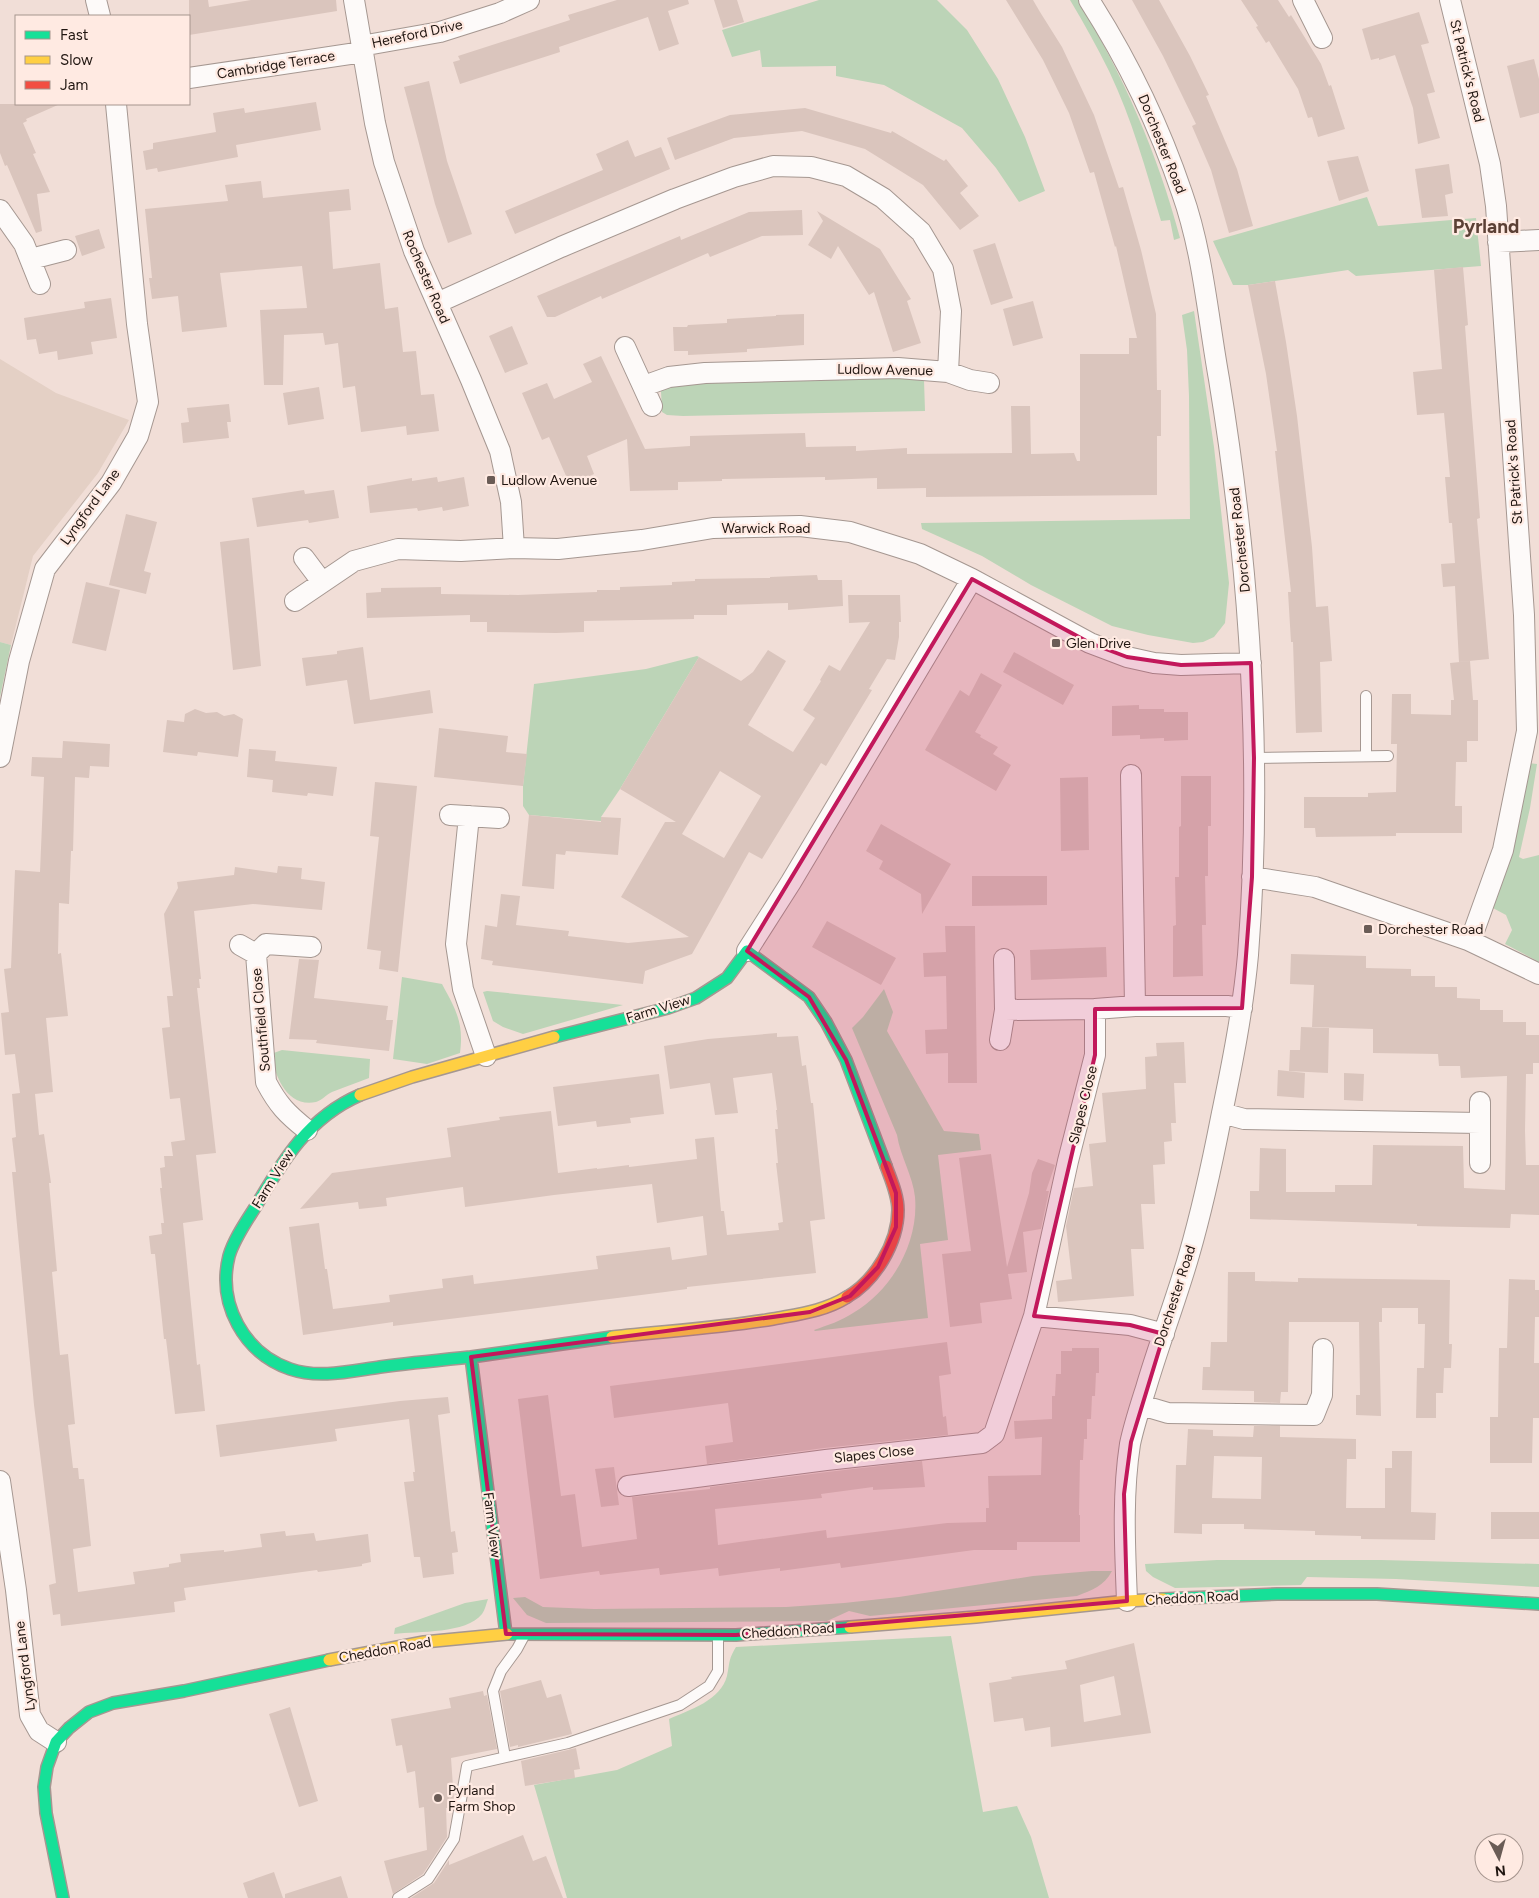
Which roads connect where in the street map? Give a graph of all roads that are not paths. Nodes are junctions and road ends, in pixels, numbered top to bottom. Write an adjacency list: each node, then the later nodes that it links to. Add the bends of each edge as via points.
1 (96, 0): 7 (street)
2 (354, 0): 9 (street, Rochester Road)
3 (529, 0): 9 (street, Hereford Drive, via 440,32)
4 (1090, 0): 29 (street, Dorchester Road, via 1153,117 1184,197 1195,239 1231,455)
5 (1450, 0): 14 (street, St Patrick's Road, via 1490,164)
6 (1311, 1): 8 (street)
7 (100, 15)
8 (1322, 38)
9 (362, 49): 10 (street, Cambridge Terrace); 18 (street, Rochester Road, via 384,162 414,251)
10 (190, 78)
11 (116, 105): 34 (street, Lyngford Lane, via 137,324 148,402 138,436 111,483 45,569 20,655)
12 (0, 210): 16 (street)
13 (1539, 240): 14 (street)
14 (1498, 242): 31 (street, St Patrick's Road)
15 (66, 250): 16 (street)
16 (31, 259): 17 (street)
17 (40, 284)
18 (437, 303): 20 (street, Ludlow Avenue, via 674,199 734,177 773,166 811,168 846,176 884,198 921,232 943,269 951,311); 24 (street, Rochester Road, via 500,451 511,502)
19 (625, 347): 22 (street)
20 (948, 372): 21 (street, Ludlow Avenue); 22 (street, Ludlow Avenue, via 898,368 705,373 669,377)
21 (989, 383)
22 (644, 386): 23 (street)
23 (652, 406)
24 (514, 548): 26 (street, Warwick Road, via 558,549 628,542 713,528 800,526 850,532 920,554); 27 (street, Warwick Road, via 461,551 398,549 354,561)
25 (304, 558): 27 (street)
26 (972, 579): 29 (street, Warwick Road, via 1090,643 1127,657 1181,665); 43 (street)
27 (322, 582): 28 (street, Warwick Road)
28 (295, 601)
29 (1251, 663): 35 (street, Dorchester Road)
30 (1366, 696): 32 (lane)
31 (1533, 732): 41 (street, St Patrick's Road, via 1503,850)
32 (1366, 756): 33 (lane); 35 (lane)
33 (1388, 756)
34 (0, 757)
35 (1254, 758): 40 (street, Dorchester Road)
36 (1131, 776): 46 (street)
37 (450, 815): 38 (street)
38 (469, 816): 39 (street); 51 (street, via 456,944 463,989)
39 (499, 818)
40 (1252, 877): 41 (street, via 1316,887); 47 (street, Dorchester Road)
41 (1468, 940): 45 (street)
42 (311, 946): 55 (street, Southfield Close, via 266,944 248,950 266,1082 285,1112)
43 (747, 950): 51 (street, Farm View, via 725,979 683,1005); 60 (street, Farm View, via 809,997 846,1060 896,1194 896,1227 878,1267 867,1282 850,1296 810,1312 762,1321)
44 (1004, 959): 49 (street)
45 (1539, 974)
46 (1135, 1006): 47 (street); 48 (street)
47 (1242, 1008): 53 (street, Dorchester Road)
48 (1095, 1009): 49 (street); 57 (street, Slapes Close, via 1095,1055)
49 (1005, 1010): 50 (street)
50 (1000, 1040)
51 (486, 1056): 55 (street, Farm View, via 359,1096 330,1111)
52 (1480, 1102): 54 (street)
53 (1222, 1113): 54 (street, via 1244,1119); 58 (street, Dorchester Road, via 1190,1254)
54 (1480, 1123): 56 (street)
55 (307, 1130): 60 (street, Farm View, via 287,1153 228,1259 228,1300 233,1319 241,1332 263,1354 291,1370 306,1372 339,1372)
56 (1480, 1163)
57 (1034, 1316): 58 (street, via 1130,1325); 63 (street, Slapes Close, via 994,1434 982,1443)
58 (1164, 1334): 61 (street, Dorchester Road)
59 (1323, 1349): 61 (street, via 1322,1395 1314,1415 1168,1413)
60 (471, 1356): 66 (street, Farm View)
61 (1141, 1404): 64 (street, Dorchester Road, via 1131,1442 1124,1494)
62 (0, 1481): 69 (street, Lyngford Lane, via 30,1715 39,1731)
63 (628, 1486)
64 (1127, 1601): 65 (street, Cheddon Road, via 1277,1594 1377,1594); 68 (street, Cheddon Road, via 861,1627)
65 (1539, 1604)
66 (506, 1634): 67 (street, Cheddon Road); 69 (street, Cheddon Road, via 424,1642 113,1703 89,1712)
67 (525, 1634): 68 (street, Cheddon Road); 70 (lane, via 501,1671 493,1691)
68 (718, 1635): 70 (lane, via 718,1671 710,1686 680,1705 568,1743)
69 (56, 1742): 71 (street, via 44,1787 46,1813)
70 (505, 1758): 72 (lane, via 467,1766 454,1839 428,1880)
71 (64, 1898)
72 (398, 1898)

